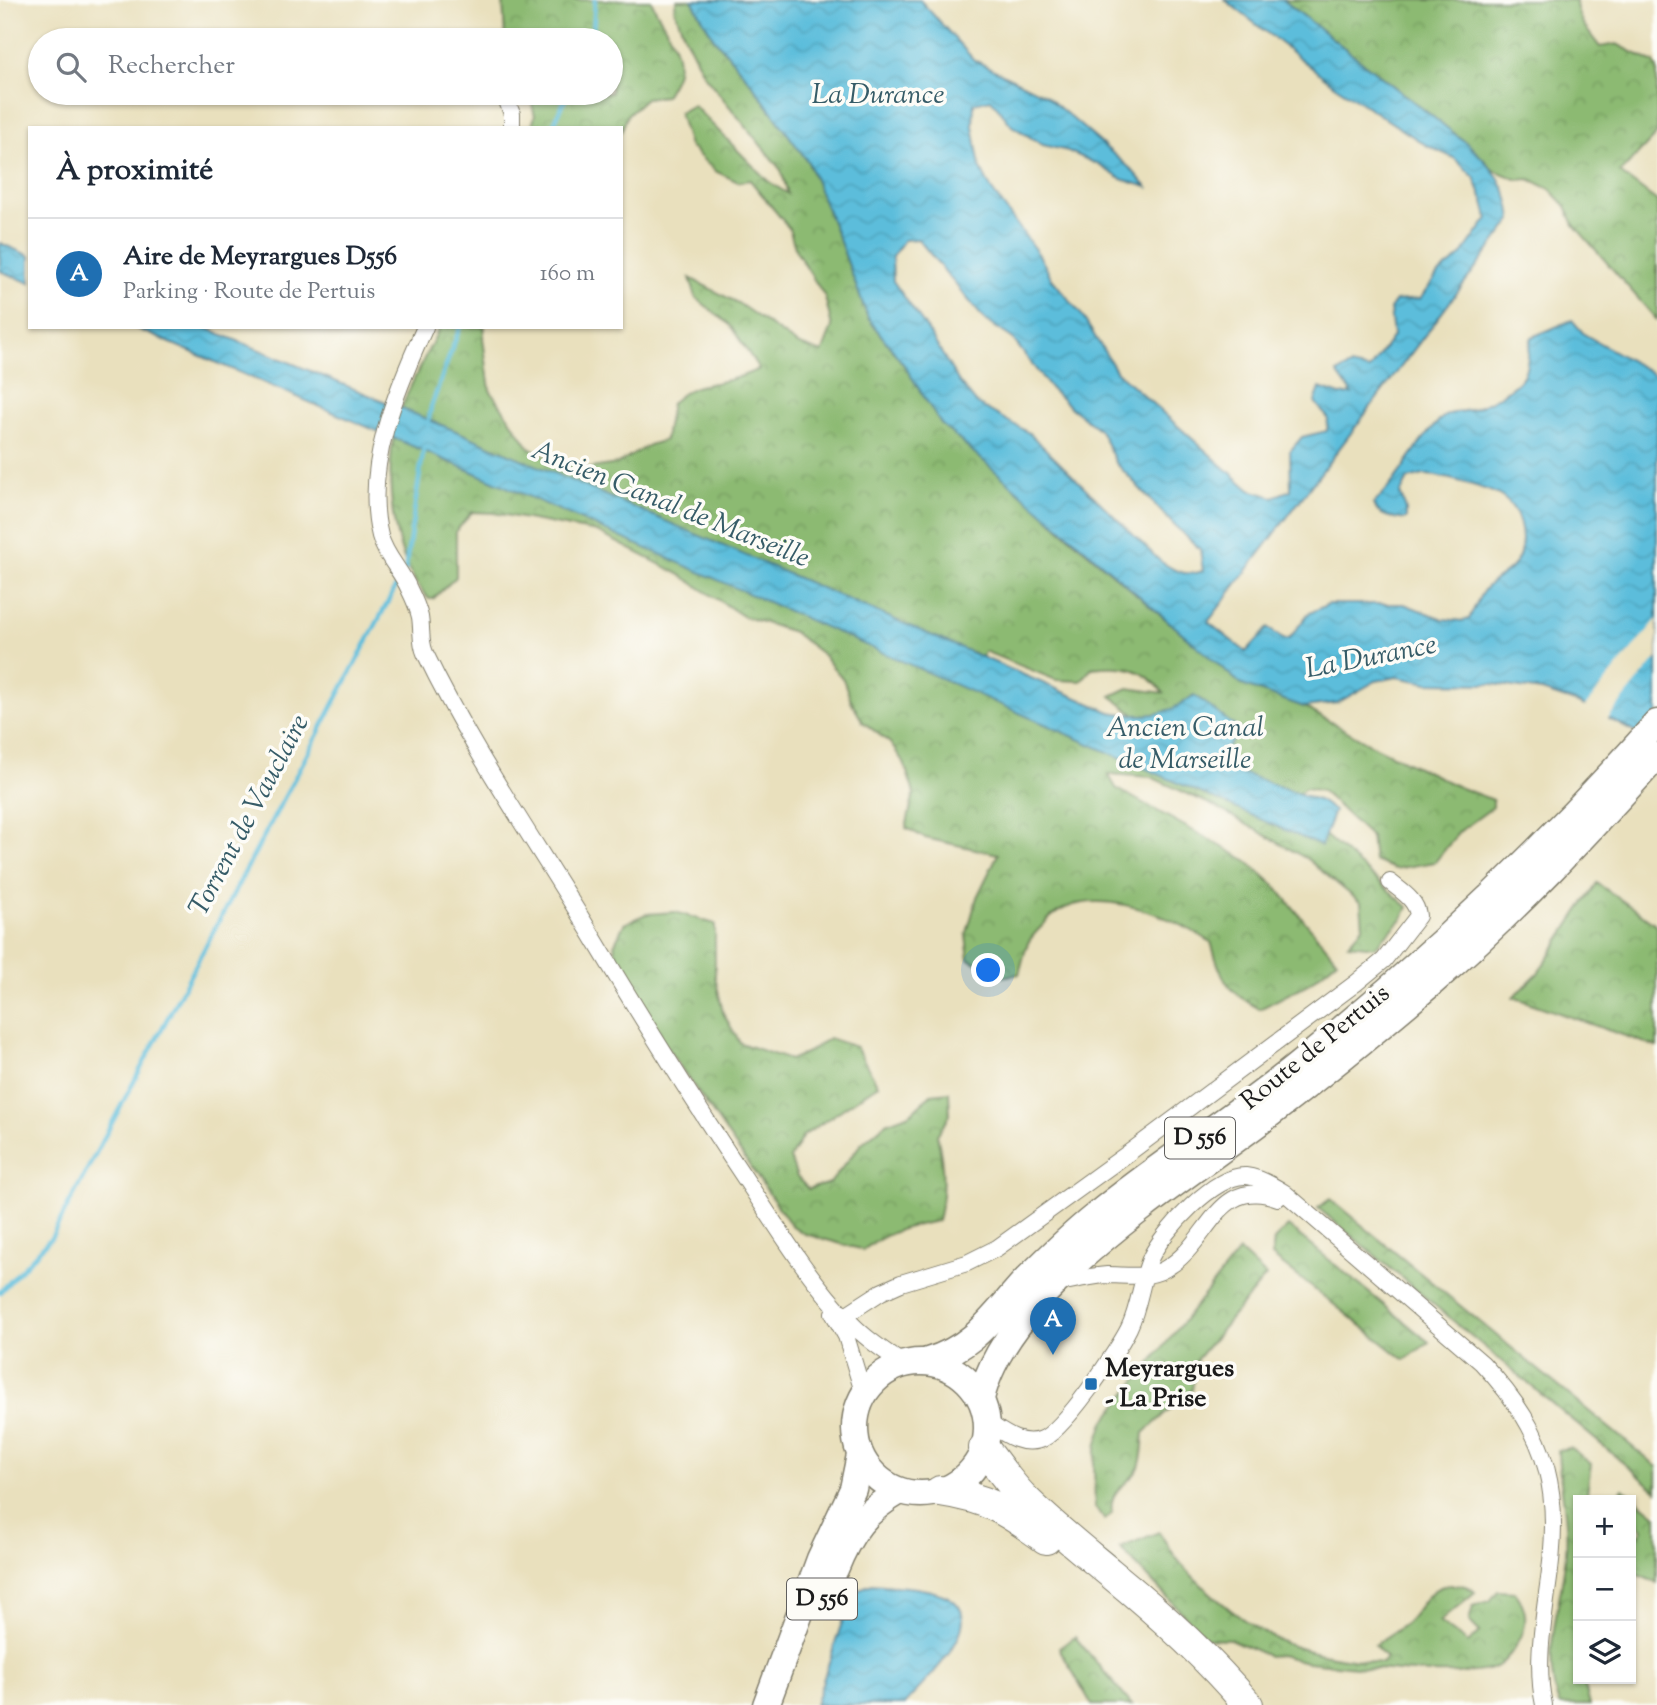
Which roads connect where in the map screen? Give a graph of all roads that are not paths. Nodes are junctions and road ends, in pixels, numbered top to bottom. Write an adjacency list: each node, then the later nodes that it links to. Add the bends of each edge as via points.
1 (509, 105): 2 (street)
2 (512, 126)
3 (424, 329): 10 (street, via 386,432 374,485 380,538 409,587 419,613 423,648 487,764 681,1083)
4 (1657, 723): 7 (main road, D 556)
5 (1657, 756): 7 (main road, D 556, via 1572,850)
6 (1390, 882): 12 (street, via 1413,902 1418,916 1384,960 1356,983 997,1248 967,1263 901,1283)
7 (1482, 922): 11 (main road, Route de Pertuis / D 556, via 1354,1049 1130,1217); 13 (main road, Route de Pertuis / D 556, via 1094,1217 1025,1282 975,1338)
8 (1313, 1219): 9 (street, via 1281,1199 1250,1192 1225,1205 1186,1254 1166,1269); 9 (street, via 1272,1185 1245,1176 1232,1178 1182,1215 1160,1240); 25 (street, via 1482,1363 1505,1387 1533,1430 1553,1503 1554,1549 1541,1636)
9 (1144, 1276): 11 (street, via 1088,1277); 16 (street, via 1130,1326 1116,1350 1049,1436 1012,1438)
10 (813, 1277): 12 (street); 15 (street, via 846,1336)
11 (1053, 1285): 16 (main road, Route de Pertuis / D 556, via 1001,1348 984,1385)
12 (845, 1316): 14 (street)
13 (928, 1361): 14 (main road); 16 (main road, via 945,1365 972,1385)
14 (902, 1363): 15 (main road, via 880,1374)
15 (863, 1392): 17 (main road, via 855,1412 854,1434)
16 (984, 1423): 19 (main road, via 975,1467); 20 (highway, via 1022,1496 1111,1573)
17 (860, 1455): 18 (main road, via 876,1477); 21 (main road, D 556, via 853,1489 820,1559)
18 (900, 1491): 19 (main road); 22 (main road, D 556, via 871,1510 850,1538)
19 (940, 1491): 20 (highway, via 994,1504 1065,1553)
20 (1225, 1693): 23 (highway); 24 (highway)
21 (765, 1705)
22 (783, 1705)
23 (1248, 1705)
24 (1259, 1705)
25 (1544, 1705)

